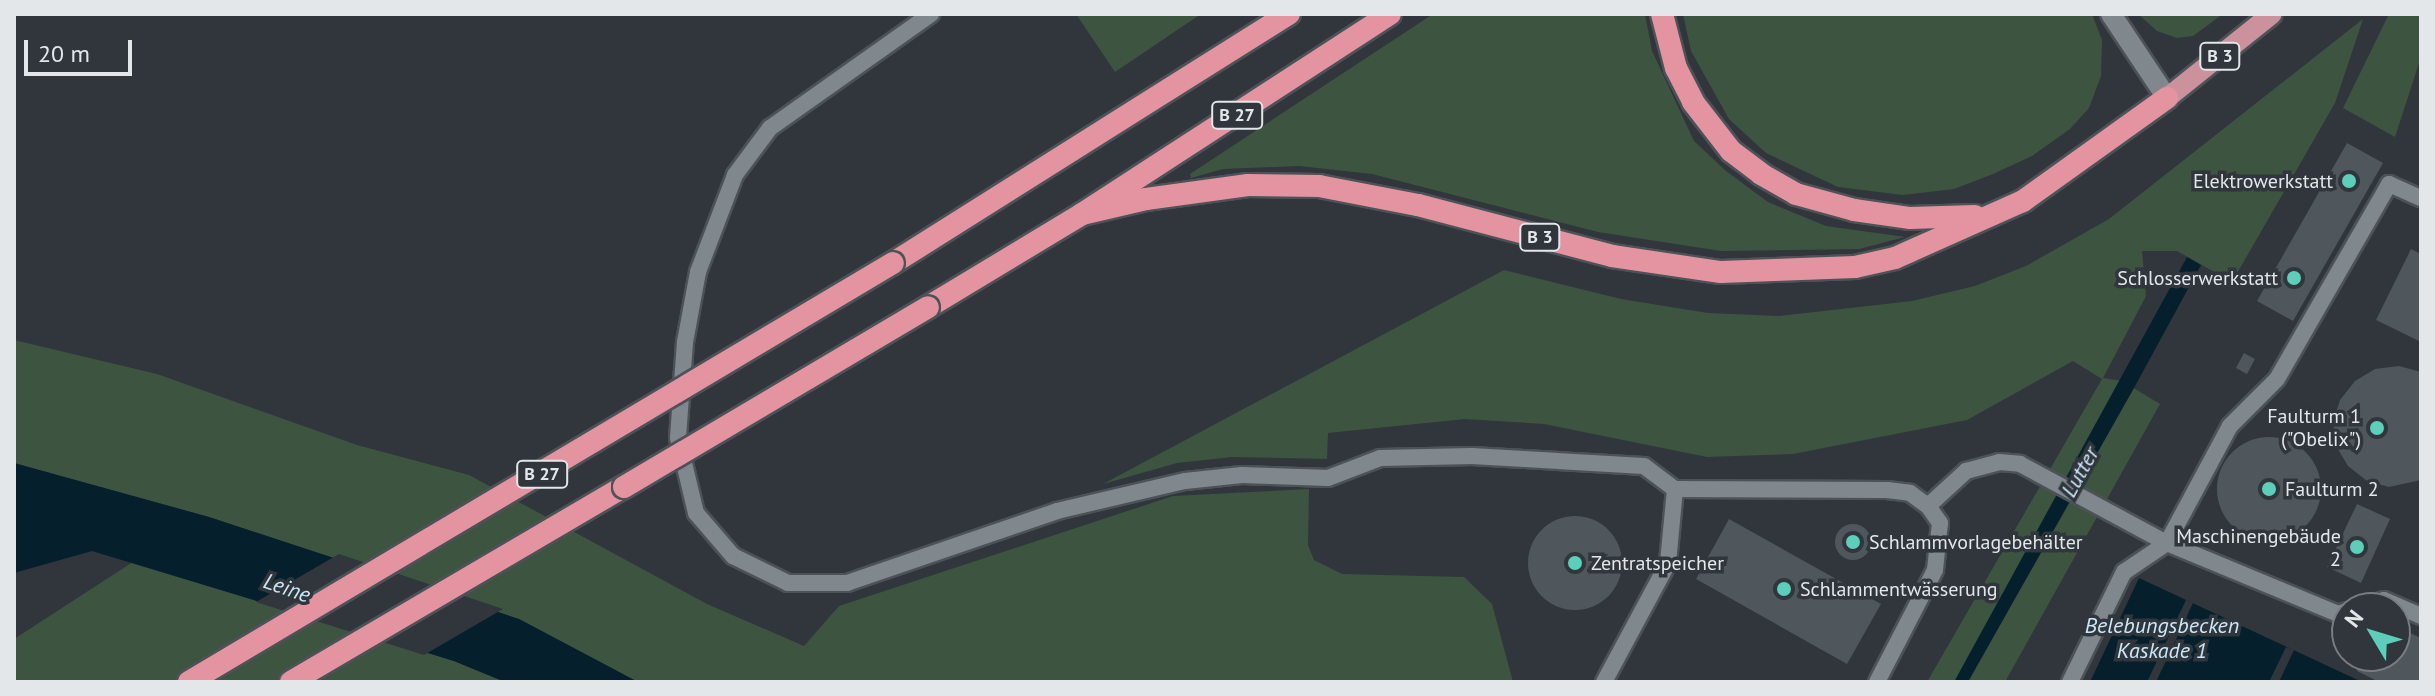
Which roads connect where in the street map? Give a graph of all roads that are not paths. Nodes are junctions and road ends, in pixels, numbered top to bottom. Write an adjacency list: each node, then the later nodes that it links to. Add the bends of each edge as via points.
1 (931, 14): 11 (lane, via 770,128 735,175 698,272 685,342 678,438 696,513 733,556 788,583 847,583 1085,504 1185,481 1242,475 1328,478 1380,458 1472,456 1644,466)
2 (1289, 14): 15 (highway, B 27, bridge, via 893,263)
3 (1390, 14): 9 (highway, B 27)
4 (1662, 14): 10 (highway, B 3, via 1676,68 1693,102 1731,151 1779,185 1834,206 1876,214 1941,219)
5 (2111, 14): 7 (street)
6 (2272, 14): 7 (main road, B 3)
7 (2167, 98): 10 (highway, B 3, via 2050,185)
8 (2421, 198): 13 (lane, via 2389,184 2277,379 2230,426)
9 (1082, 214): 10 (highway, B 3, via 1248,185 1319,186 1418,205 1612,256 1721,272 1855,267 1895,258); 16 (highway, B 27, bridge)
10 (1992, 215)
11 (1675, 489): 12 (lane, via 1887,490 1910,493); 17 (lane, via 1668,563)
12 (1928, 506): 13 (lane, via 1966,471 1999,462 2045,474); 18 (lane, via 1940,523 1935,570)
13 (2167, 543): 14 (lane); 19 (lane, via 2124,572)
14 (2331, 611)
15 (189, 682)
16 (291, 682)
17 (1604, 682)
18 (1877, 682)
19 (2070, 682)

